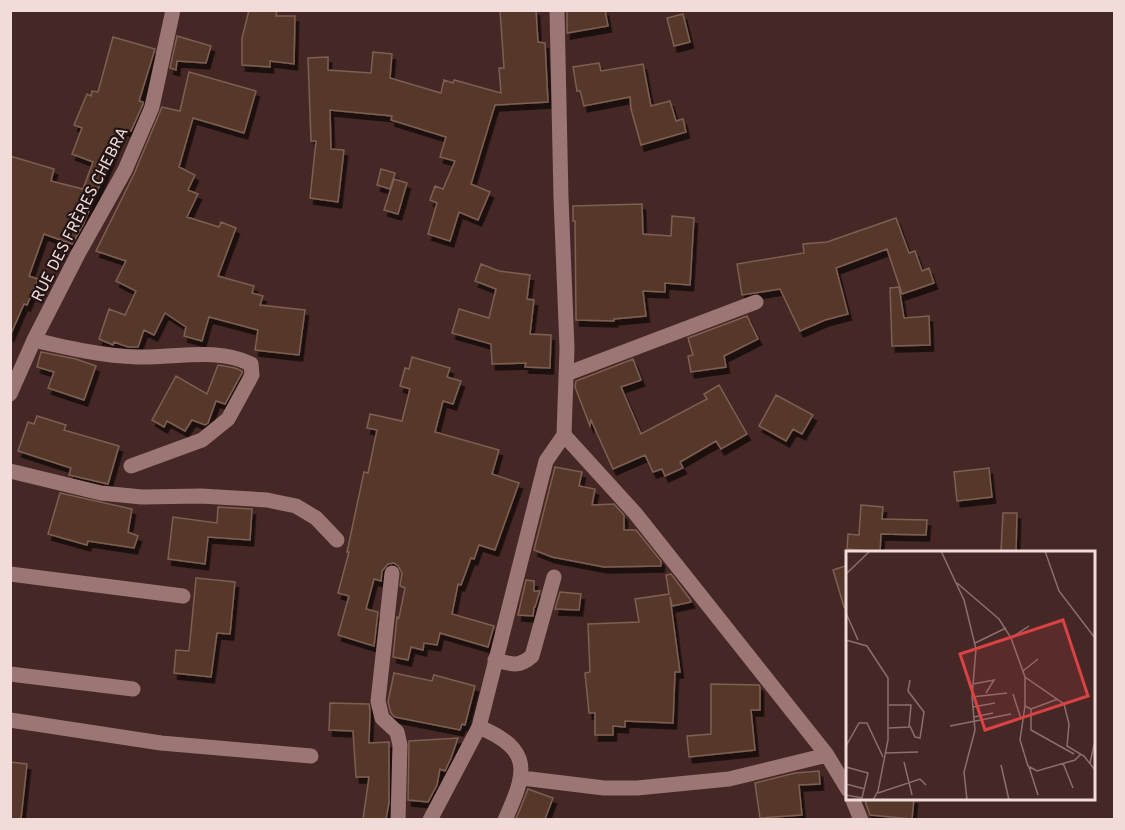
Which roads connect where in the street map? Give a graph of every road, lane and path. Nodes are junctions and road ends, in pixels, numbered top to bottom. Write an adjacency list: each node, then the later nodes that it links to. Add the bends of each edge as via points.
1 (173, 10): 4 (street, RUE DES FRÈRES CHEBRA, via 152,107 129,160)
2 (558, 10): 5 (street)
3 (756, 302): 5 (street)
4 (34, 340): 6 (street, RUE DES FRÈRES CHEBRA); 8 (street, via 136,357 216,355 237,357 251,364 252,375 228,419 202,440)
5 (566, 374): 7 (street)
6 (10, 394)
7 (564, 435): 15 (street, via 546,461); 20 (street, via 635,513)
8 (131, 466)
9 (10, 471): 10 (street, via 101,493 267,500 296,507 316,518)
10 (337, 540)
11 (392, 573): 25 (street, via 378,702 382,718 397,732 400,745)
12 (10, 574): 14 (street)
13 (554, 577): 15 (street, via 532,656 517,665)
14 (183, 596)
15 (495, 660): 19 (street)
16 (10, 674): 17 (street)
17 (133, 689)
18 (10, 720): 21 (street, via 161,743)
19 (479, 727): 22 (street, via 499,735 513,748); 26 (street)
20 (827, 755): 22 (street, via 729,779 637,788); 23 (street)
21 (311, 756)
22 (522, 778): 27 (street)
23 (846, 787)
24 (853, 800): 28 (street)
25 (398, 819)
26 (430, 819)
27 (505, 819)
28 (861, 819)

